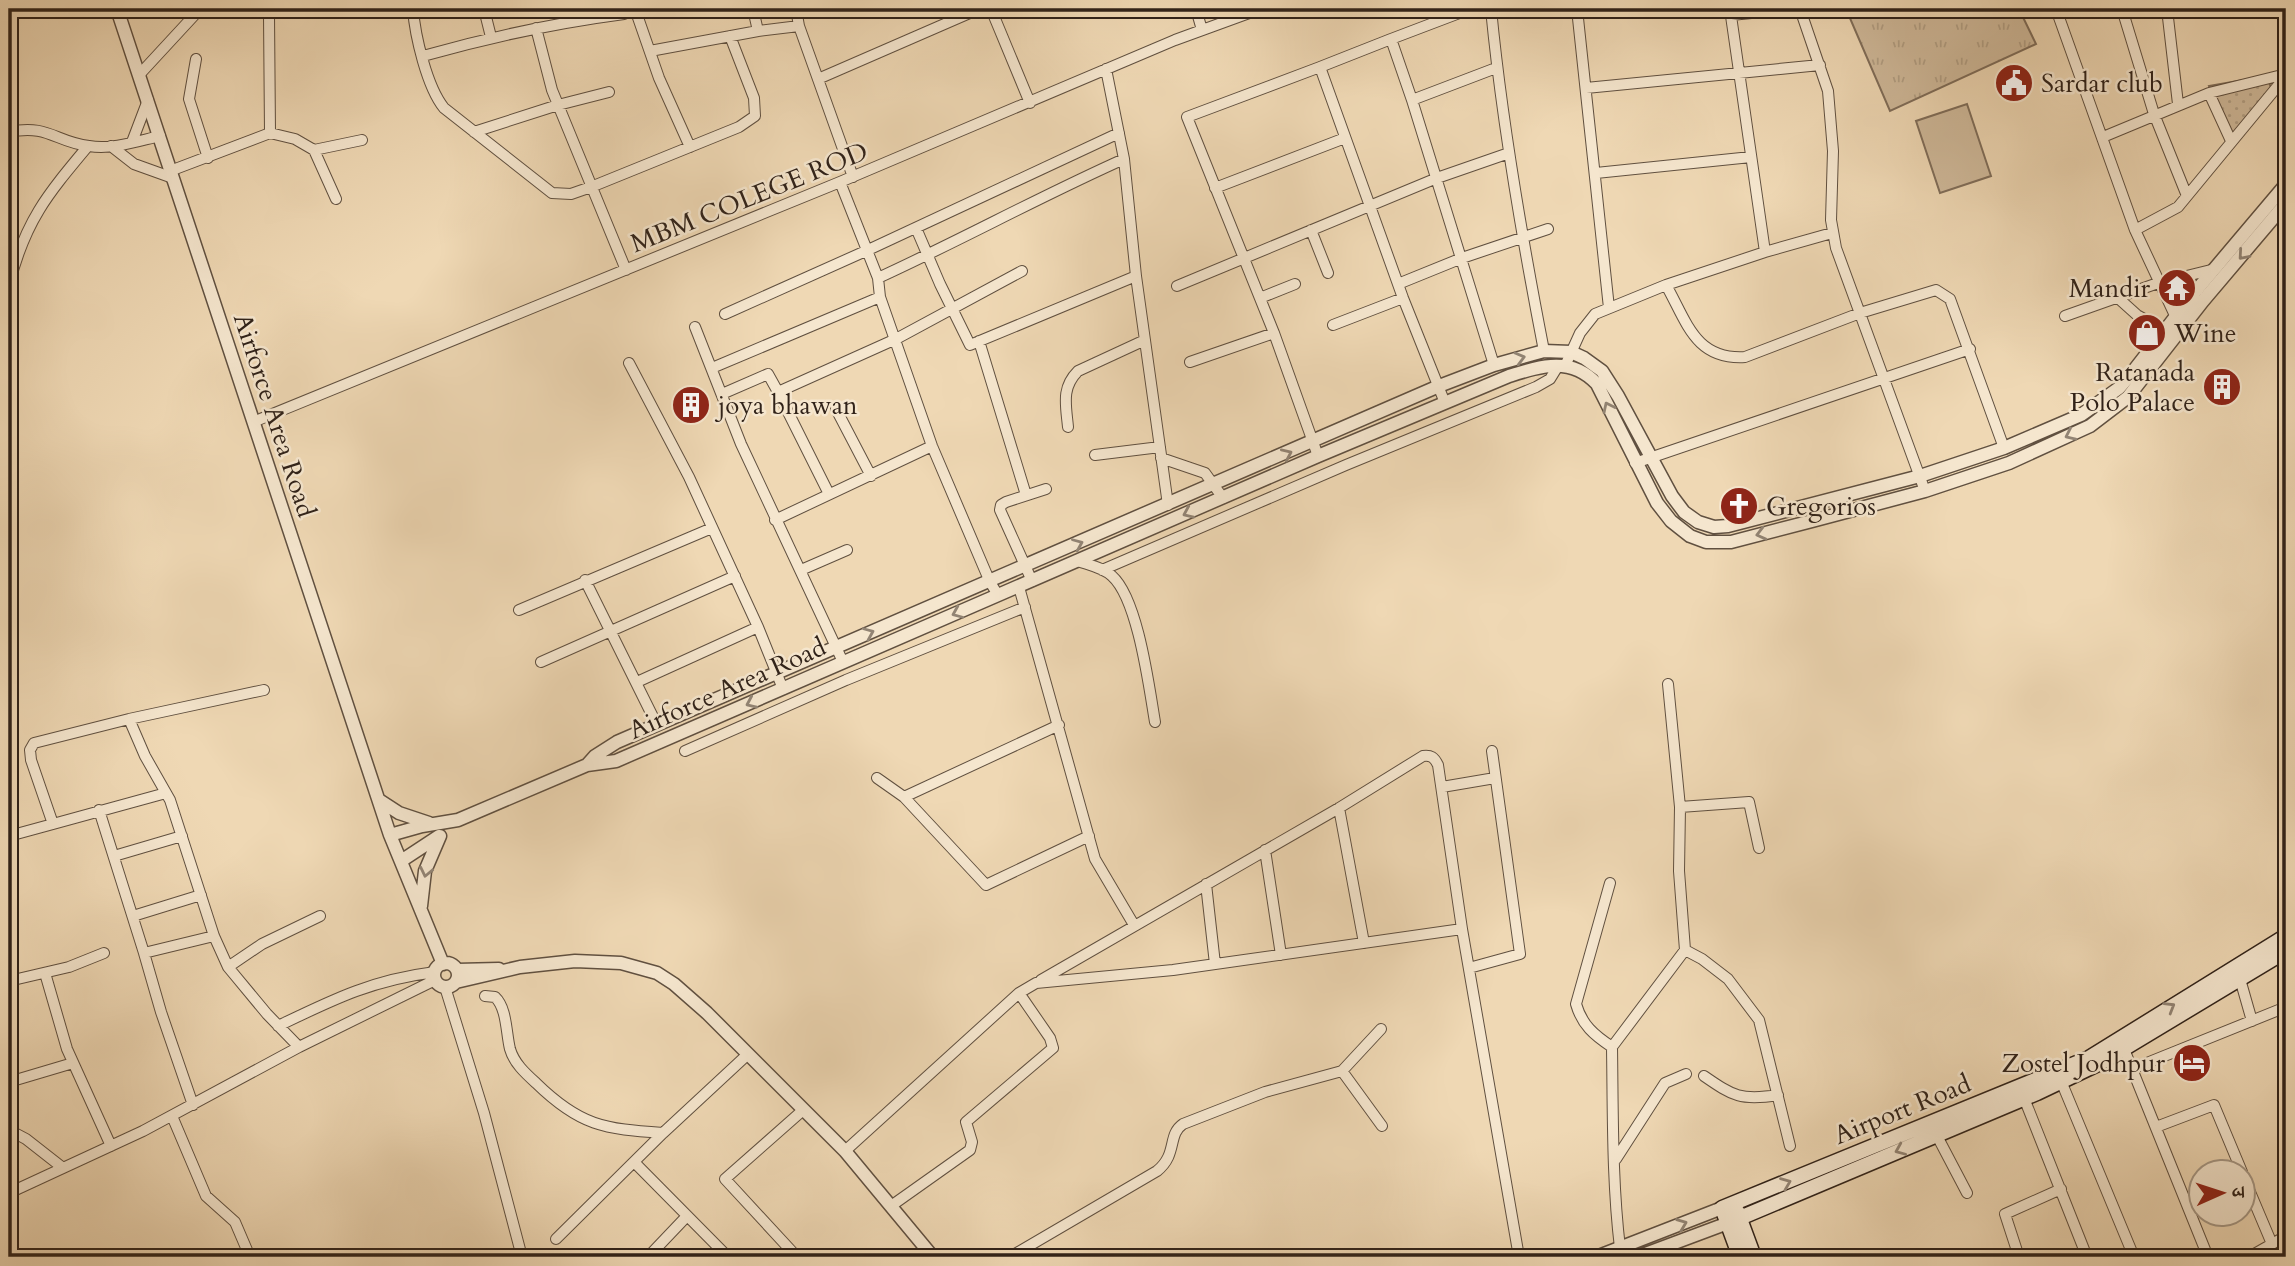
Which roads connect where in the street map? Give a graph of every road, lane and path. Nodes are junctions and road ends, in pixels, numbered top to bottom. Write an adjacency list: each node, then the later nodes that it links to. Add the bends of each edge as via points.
1 (117, 9): 40 (street, Airforce Area Road)
2 (200, 9): 40 (street)
3 (413, 9): 33 (street)
4 (484, 9): 30 (street)
5 (563, 9): 24 (street)
6 (635, 9): 32 (street)
7 (753, 9): 28 (street)
8 (796, 9): 25 (street)
9 (979, 9): 42 (street)
10 (991, 9): 48 (street)
11 (1196, 9): 27 (street)
12 (1260, 9): 27 (street, MBM COLEGE ROD)
13 (1470, 9): 31 (street)
14 (1491, 9): 37 (street)
15 (1577, 9): 43 (street)
16 (1792, 9): 21 (street)
17 (1800, 9): 35 (street)
18 (2056, 9): 57 (street)
19 (2122, 9): 51 (street)
20 (2167, 9): 49 (street)
21 (1730, 12): 39 (street)
22 (624, 14): 24 (street)
23 (269, 15): 54 (street)
24 (566, 22): 26 (street)
25 (799, 26): 28 (street); 42 (street)
26 (536, 28): 30 (street); 50 (street)
27 (1202, 30): 38 (street, MBM COLEGE ROD)
28 (758, 31): 29 (street)
29 (730, 36): 32 (street); 64 (street, via 754,98 755,116)
30 (491, 37): 33 (street)
31 (1391, 39): 36 (street); 47 (street)
32 (650, 51): 64 (street)
33 (423, 56): 53 (street, via 437,100)
34 (196, 59): 68 (street, via 189,99)
35 (1820, 65): 39 (street); 86 (street, via 1832,119)
36 (1320, 67): 58 (street); 77 (street, via 1187,117)
37 (1496, 68): 47 (street); 66 (street)
38 (1106, 69): 48 (street, MBM COLEGE ROD); 55 (street)
39 (1739, 74): 43 (street); 67 (street)
40 (139, 75): 46 (street, Airforce Area Road)
41 (2286, 75): 45 (street); 60 (street)
42 (818, 79): 72 (street)
43 (1586, 88): 70 (street)
44 (609, 92): 50 (street)
45 (2208, 93): 49 (street); 60 (street)
46 (148, 100): 56 (street, Airforce Area Road); 61 (street)
47 (1412, 100): 73 (street)
48 (1030, 103): 72 (street, MBM COLEGE ROD)
49 (2178, 104): 51 (street)
50 (558, 105): 53 (street); 76 (street)
51 (2154, 114): 57 (street); 78 (street)
52 (9, 132): 62 (street, via 36,129)
53 (474, 132): 76 (street, via 552,193 572,194)
54 (270, 133): 65 (street); 68 (street)
55 (1119, 133): 69 (street); 82 (street)
56 (160, 136): 61 (street); 71 (street, Airforce Area Road)
57 (2103, 137): 85 (street)
58 (1345, 138): 77 (street); 81 (street)
59 (362, 140): 65 (street)
60 (2231, 141): 78 (street)
61 (132, 142): 63 (street)
62 (88, 146): 63 (street); 102 (street, via 28,226)
63 (111, 146): 71 (street, via 134,164)
64 (690, 146): 76 (street)
65 (314, 150): 79 (street)
66 (1509, 153): 73 (street); 87 (street)
67 (1751, 157): 70 (street); 89 (street)
68 (208, 158): 71 (street)
69 (1124, 159): 90 (street); 97 (street)
70 (1596, 173): 109 (street)
71 (172, 175): 138 (street, Airforce Area Road)
72 (853, 177): 74 (street, MBM COLEGE ROD)
73 (1437, 178): 81 (street); 92 (street)
74 (840, 182): 88 (street); 94 (street, MBM COLEGE ROD)
75 (2286, 184): 93 (street)
76 (591, 187): 94 (street)
77 (1215, 188): 91 (street)
78 (2187, 196): 85 (street, via 2178,207)
79 (336, 199)
80 (2286, 203): 117 (street, one-way to 117)
81 (1370, 207): 84 (street); 101 (street)
82 (916, 228): 88 (street); 90 (street)
83 (1548, 229): 87 (street)
84 (1311, 230): 91 (street); 96 (street)
85 (2135, 230): 99 (street)
86 (1832, 233): 89 (street); 111 (street)
87 (1521, 237): 92 (street); 124 (street)
88 (868, 250): 98 (street); 112 (street)
89 (1765, 252): 103 (street)
90 (927, 256): 98 (street); 110 (street)
91 (1243, 257): 104 (street); 107 (street)
92 (1462, 258): 101 (street); 128 (street)
93 (2215, 269): 99 (street); 114 (street)
94 (626, 270): 138 (street, MBM COLEGE ROD)
95 (1022, 271): 110 (street)
96 (1328, 272)
97 (1136, 276): 121 (street); 122 (street)
98 (878, 278): 105 (street)
99 (2158, 283): 106 (street); 114 (street)
100 (1296, 284): 107 (street)
101 (1398, 284): 108 (street)
102 (9, 285)
103 (1666, 285): 109 (street); 111 (street, via 1695,336 1708,351 1721,357 1745,358)
104 (1177, 286)
105 (880, 297): 120 (street); 130 (street)
106 (2118, 297): 113 (street); 118 (street, via 2137,315)
107 (1260, 298): 119 (street)
108 (1403, 298): 115 (street); 132 (street)
109 (1609, 308): 125 (street, via 1586,323)
110 (952, 309): 120 (street); 122 (street, via 970,345)
111 (1860, 313): 123 (street, via 1930,290 1943,293 1950,299); 131 (street)
112 (725, 314)
113 (2065, 316)
114 (2176, 316): 117 (street); 118 (street)
115 (1334, 325)
116 (695, 327): 130 (street)
117 (2180, 329): 154 (street, one-way to 154, via 2128,397 2090,426 2009,463)
118 (2164, 330): 144 (street, via 2131,374 2105,399 2081,415)
119 (1274, 333): 126 (street); 141 (street)
120 (896, 339): 133 (street); 142 (street)
121 (1145, 340): 139 (street, via 1077,371 1065,395); 143 (street)
122 (979, 341): 156 (street)
123 (1970, 349): 131 (street); 144 (street)
124 (1544, 351): 125 (street); 128 (street, one-way to 124)
125 (1572, 352): 129 (street); 148 (street, via 1602,371)
126 (1190, 362)
127 (629, 363): 160 (street)
128 (1494, 365): 132 (street)
129 (1562, 366): 135 (street, Airforce Area Road, via 1509,376); 140 (street, via 1536,387); 149 (street, one-way to 129, via 1597,384 1579,369)
130 (712, 368): 134 (street)
131 (1885, 379): 148 (street); 151 (street)
132 (1439, 386): 135 (street); 141 (street)
133 (778, 392): 134 (street, via 768,374); 155 (street)
134 (722, 394): 159 (street)
135 (1445, 402): 137 (street, Airforce Area Road)
136 (836, 408): 150 (street)
137 (1406, 419): 140 (street); 146 (street, Airforce Area Road)
138 (253, 422): 197 (street, Airforce Area Road)
139 (1068, 427)
140 (1413, 438): 165 (street)
141 (1312, 443): 146 (street); 152 (street, one-way to 141)
142 (932, 446): 150 (street); 169 (street)
143 (1160, 447): 145 (street); 147 (street)
144 (2004, 448): 151 (street)
145 (1096, 455)
146 (1318, 456): 157 (street, Airforce Area Road)
147 (1161, 458): 152 (street, via 1199,470); 158 (street)
148 (1650, 458): 149 (street); 151 (street, via 1684,512 1714,527)
149 (1635, 463): 154 (street, one-way to 149, via 1731,542 1706,542 1671,522)
150 (871, 475): 155 (street)
151 (1920, 476): 154 (street)
152 (1215, 485): 157 (street); 158 (street)
153 (1046, 489): 156 (street)
154 (1925, 491)
155 (829, 494): 159 (street)
156 (1026, 495): 163 (street, via 1006,502 1000,510)
157 (1223, 498): 162 (street, Airforce Area Road, one-way to 162)
158 (1168, 505): 163 (street, one-way to 158)
159 (775, 520): 164 (street)
160 (712, 528): 166 (street); 167 (street)
161 (847, 550): 164 (street)
162 (1078, 561): 165 (street); 168 (street, Airforce Area Road)
163 (1025, 566): 168 (street); 169 (street)
164 (801, 570): 176 (street)
165 (1102, 570): 186 (street, via 1114,577 1136,624)
166 (734, 576): 174 (street); 175 (street)
167 (585, 580): 173 (street); 175 (street)
168 (1032, 581): 170 (street, Airforce Area Road)
169 (990, 582): 171 (street); 176 (street, one-way to 169)
170 (1019, 587): 171 (street, Airforce Area Road); 172 (street)
171 (998, 595): 178 (street, Airforce Area Road, one-way to 178)
172 (1025, 607): 180 (street); 188 (street)
173 (519, 610)
174 (758, 627): 179 (street); 181 (street)
175 (611, 632): 177 (street); 181 (street)
176 (836, 647): 178 (street); 179 (street)
177 (541, 662)
178 (842, 663): 180 (street); 183 (street, Airforce Area Road)
179 (775, 674): 183 (street); 187 (street)
180 (846, 680): 189 (street)
181 (637, 682): 187 (street)
182 (1668, 684): 198 (street)
183 (783, 689): 191 (street, Airforce Area Road, one-way to 191, via 616,761)
184 (264, 690): 185 (street)
185 (129, 719): 195 (street); 201 (street, via 31,746)
186 (1155, 722)
187 (657, 724): 191 (street, via 617,742)
188 (1059, 725): 196 (street); 206 (street)
189 (685, 751)
190 (1492, 751): 193 (street)
191 (587, 765): 202 (street, Airforce Area Road)
192 (877, 778): 196 (street)
193 (1495, 778): 194 (street); 229 (street, via 1520,954)
194 (1442, 787): 199 (street, via 1435,759 1423,756); 218 (street)
195 (166, 793): 200 (street); 205 (street)
196 (904, 797): 206 (street, via 986,885)
197 (379, 800): 202 (street); 203 (street, Airforce Area Road)
198 (1680, 807): 207 (street, via 1749,802); 222 (street)
199 (1339, 808): 208 (street); 221 (street)
200 (99, 810): 201 (street); 209 (street)
201 (53, 824): 204 (street)
202 (436, 830): 203 (street, Airforce Area Road); 210 (street, Airforce Area Road); 214 (street, one-way to 214)
203 (390, 835): 210 (street, Airforce Area Road)
204 (9, 836)
205 (182, 836): 209 (street); 213 (street)
206 (1089, 836): 217 (street, via 1095,859)
207 (1759, 848)
208 (1265, 850): 212 (street); 226 (street)
209 (114, 856): 215 (street)
210 (401, 861): 214 (street, Airforce Area Road)
211 (1610, 883): 242 (street, via 1576,1003 1592,1034)
212 (1206, 884): 217 (street); 227 (street)
213 (201, 895): 215 (street); 219 (street)
214 (421, 910): 231 (street, Airforce Area Road)
215 (133, 916): 225 (street)
216 (320, 916): 228 (street, via 262,944)
217 (1134, 925): 234 (street)
218 (1462, 929): 221 (street); 229 (street)
219 (214, 936): 225 (street); 228 (street)
220 (2286, 936): 274 (main road, Airport Road, one-way to 220, via 2089,1058)
221 (1364, 943): 226 (street)
222 (1685, 950): 242 (street); 252 (street, via 1728,979 1759,1020)
223 (2286, 951): 232 (main road, Airport Road)
224 (103, 953): 230 (street)
225 (144, 953): 254 (street)
226 (1281, 955): 227 (street)
227 (1215, 964): 234 (street)
228 (228, 967): 239 (street)
229 (1469, 968): 288 (street)
230 (45, 973): 233 (street); 245 (street)
231 (445, 976): 239 (street, via 399,977 353,991); 241 (street); 244 (street, via 478,979 506,970 575,961 621,963 674,984); 282 (street, Airforce Area Road)
232 (2240, 979): 238 (street); 243 (main road, Airport Road)
233 (9, 981)
234 (1036, 983): 235 (street)
235 (1019, 993): 264 (street); 273 (street, via 1053,1048 966,1122 970,1150)
236 (485, 996): 260 (street, via 501,1005 515,1062 554,1100 591,1123)
237 (2286, 1007): 238 (street)
238 (2252, 1021): 246 (street)
239 (278, 1026): 241 (street)
240 (1381, 1029): 247 (street)
241 (299, 1047): 254 (street)
242 (1612, 1047): 266 (street)
243 (2124, 1049): 246 (street); 251 (main road, Airport Road)
244 (747, 1055): 255 (street); 260 (street)
245 (73, 1063): 250 (street); 262 (street)
246 (2132, 1069): 258 (street)
247 (1342, 1071): 257 (street); 287 (street, via 1265,1092 1183,1124 1173,1135 1166,1164 1157,1171)
248 (1686, 1073): 266 (street, via 1665,1083)
249 (1704, 1076): 252 (street, via 1728,1093 1752,1100)
250 (9, 1082)
251 (2061, 1082): 253 (main road, Airport Road); 295 (street)
252 (1777, 1096): 263 (street)
253 (2024, 1098): 261 (main road, Airport Road); 269 (street)
254 (193, 1105): 256 (street)
255 (802, 1111): 264 (street); 285 (street, via 725,1179)
256 (172, 1116): 262 (street); 281 (street, via 206,1196 235,1222)
257 (1382, 1126)
258 (2156, 1127): 265 (street, via 2214,1105); 296 (street)
259 (9, 1130): 268 (street)
260 (663, 1133): 267 (street)
261 (1936, 1134): 271 (street); 276 (main road, Airport Road, one-way to 276)
262 (111, 1146): 268 (street)
263 (1790, 1146)
264 (845, 1152): 273 (street)
265 (2236, 1158)
266 (1616, 1159): 280 (street)
267 (634, 1162): 275 (street); 278 (street)
268 (63, 1168): 270 (street)
269 (2061, 1189): 293 (street, via 2005,1214); 294 (street)
270 (9, 1193)
271 (1967, 1193)
272 (2256, 1205): 279 (street)
273 (891, 1206): 286 (street)
274 (1728, 1206): 276 (main road); 280 (street, Airport Road, one-way to 274)
275 (688, 1216): 283 (street); 284 (street)
276 (1734, 1221): 290 (street, Airport Road); 291 (main road); 292 (main road)
277 (2286, 1236): 279 (street)
278 (556, 1239)
279 (2273, 1244): 297 (street)
280 (1619, 1248): 289 (street, Airport Road)
281 (247, 1250)
282 (522, 1257)
283 (649, 1257)
284 (729, 1257)
285 (797, 1257)
286 (933, 1257)
287 (1010, 1257)
288 (1519, 1257)
289 (1596, 1257)
290 (1637, 1257)
291 (1740, 1257)
292 (1754, 1257)
293 (2019, 1257)
294 (2087, 1257)
295 (2134, 1257)
296 (2208, 1257)
297 (2249, 1257)

